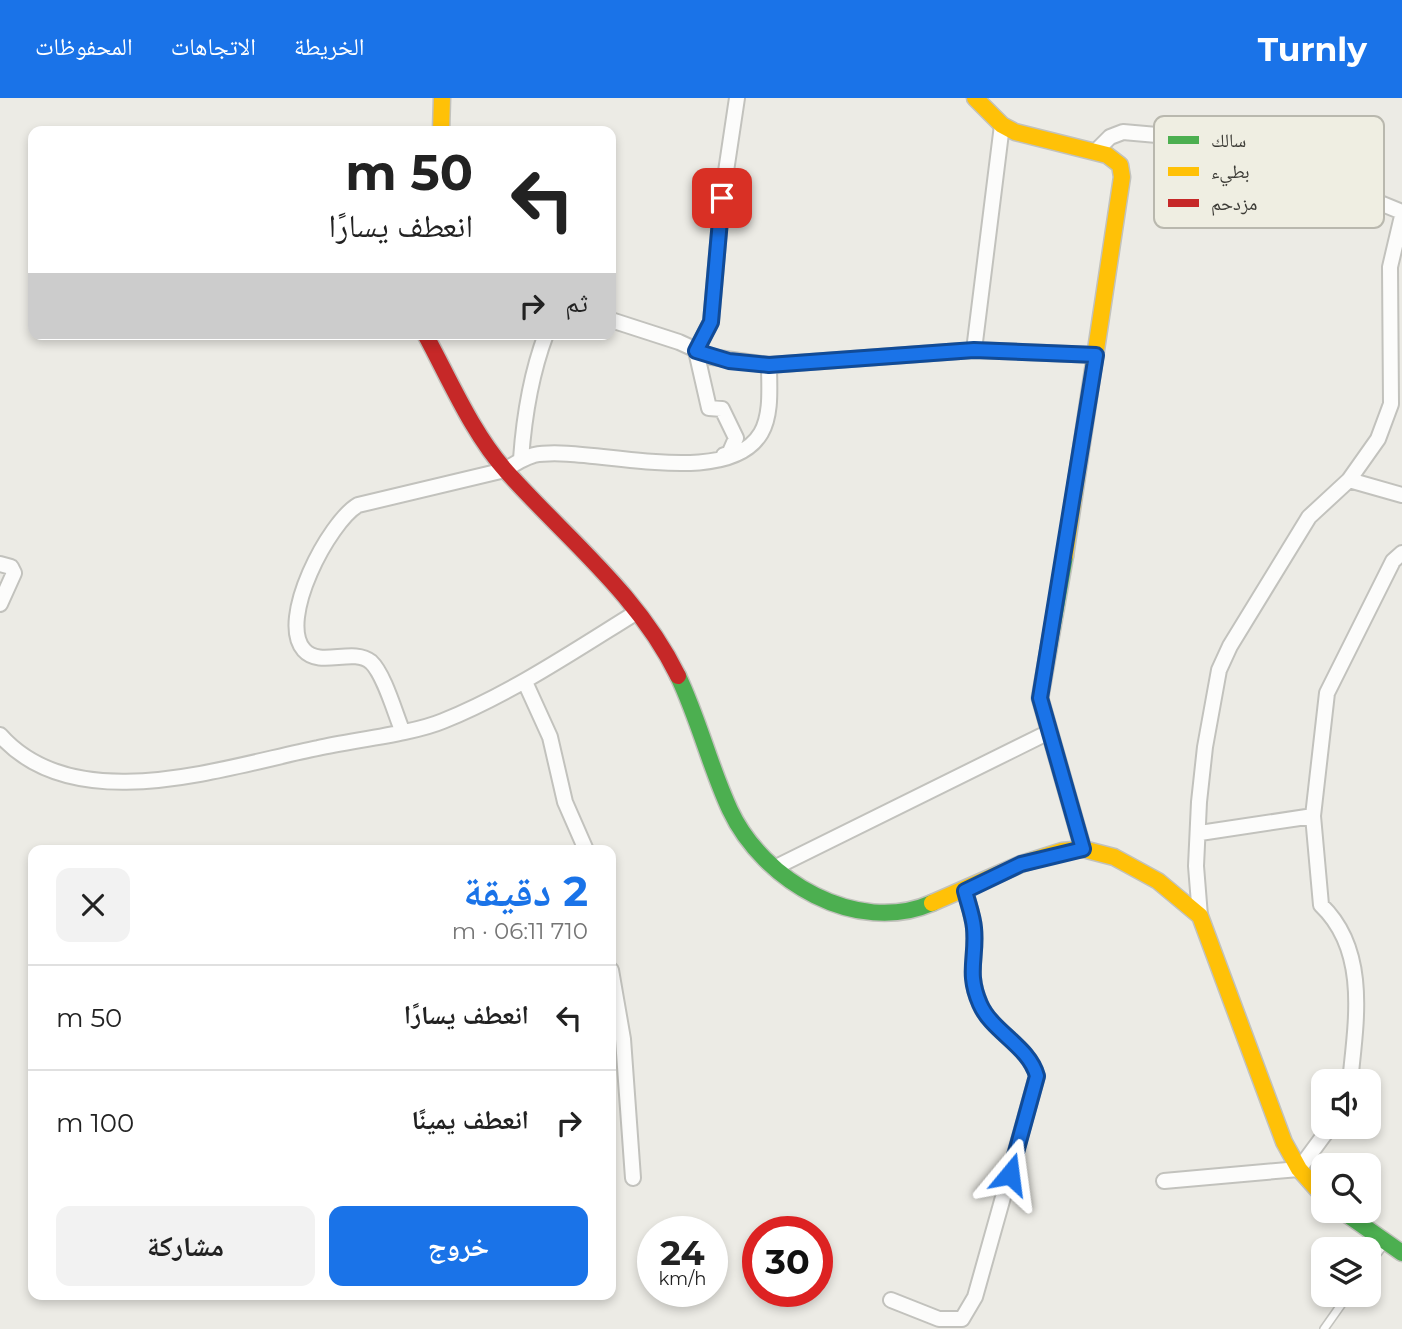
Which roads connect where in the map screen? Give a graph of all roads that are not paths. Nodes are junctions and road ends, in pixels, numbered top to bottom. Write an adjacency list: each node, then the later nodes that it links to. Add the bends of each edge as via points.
1 (442, 98): 5 (street)
2 (737, 98): 14 (street, via 722,198 713,310)
3 (975, 98): 4 (street)
4 (1002, 125): 7 (street); 13 (street)
5 (441, 126)
6 (1154, 135): 7 (street, via 1123,132)
7 (1095, 152): 15 (street, via 1120,165 1122,177)
8 (1384, 206): 9 (street)
9 (1402, 214): 20 (street, via 1390,267 1391,404 1378,439)
10 (616, 322): 14 (street)
11 (428, 340): 19 (street, via 469,416)
12 (544, 340): 17 (street)
13 (974, 350): 15 (street); 16 (street)
14 (696, 351): 16 (street, via 729,361); 18 (street, via 709,408 722,409 736,438 729,454)
15 (1096, 355): 28 (street, via 1040,698)
16 (769, 365): 18 (street, via 767,415 754,443)
17 (521, 459): 18 (street, via 543,454 666,464); 19 (street)
18 (699, 462)
19 (505, 470): 25 (street, via 610,576); 27 (street, via 347,511 301,594 299,644 315,657 370,662)
20 (1349, 480): 21 (street); 31 (street, via 1309,517 1219,670 1205,747)
21 (1402, 495)
22 (1402, 553): 30 (street, via 1393,561 1327,693)
23 (0, 564): 24 (street, via 14,573)
24 (0, 604)
25 (637, 612): 26 (street); 34 (street, via 663,645 682,684 742,834)
26 (525, 682): 27 (street, via 440,723); 32 (street, via 550,737 565,802)
27 (402, 730): 29 (street, via 155,781 100,781 46,770)
28 (1049, 732): 33 (street); 34 (street)
29 (0, 735)
30 (1313, 816): 31 (street); 38 (street, via 1321,905 1333,917 1353,960 1357,996)
31 (1200, 833): 36 (street, via 1196,866)
32 (584, 845)
33 (1083, 849): 35 (street, via 1021,864); 36 (street, via 1135,867)
34 (774, 868): 35 (street, via 827,902 887,915 914,911)
35 (965, 891): 48 (street, via 975,929 971,974 981,1005 993,1024 1034,1065 1037,1076 975,1297 962,1319 939,1319)
36 (1200, 916): 40 (street, via 1284,1142)
37 (616, 999): 41 (street)
38 (1351, 1069)
39 (1321, 1139): 40 (street)
40 (1299, 1169): 42 (street); 43 (street)
41 (633, 1178)
42 (1164, 1181)
43 (1311, 1182)
44 (1359, 1223): 45 (street)
45 (1385, 1242): 46 (lane); 47 (street)
46 (1381, 1248)
47 (1402, 1253)
48 (891, 1300)
49 (1340, 1307): 50 (lane)
50 (1324, 1329)

